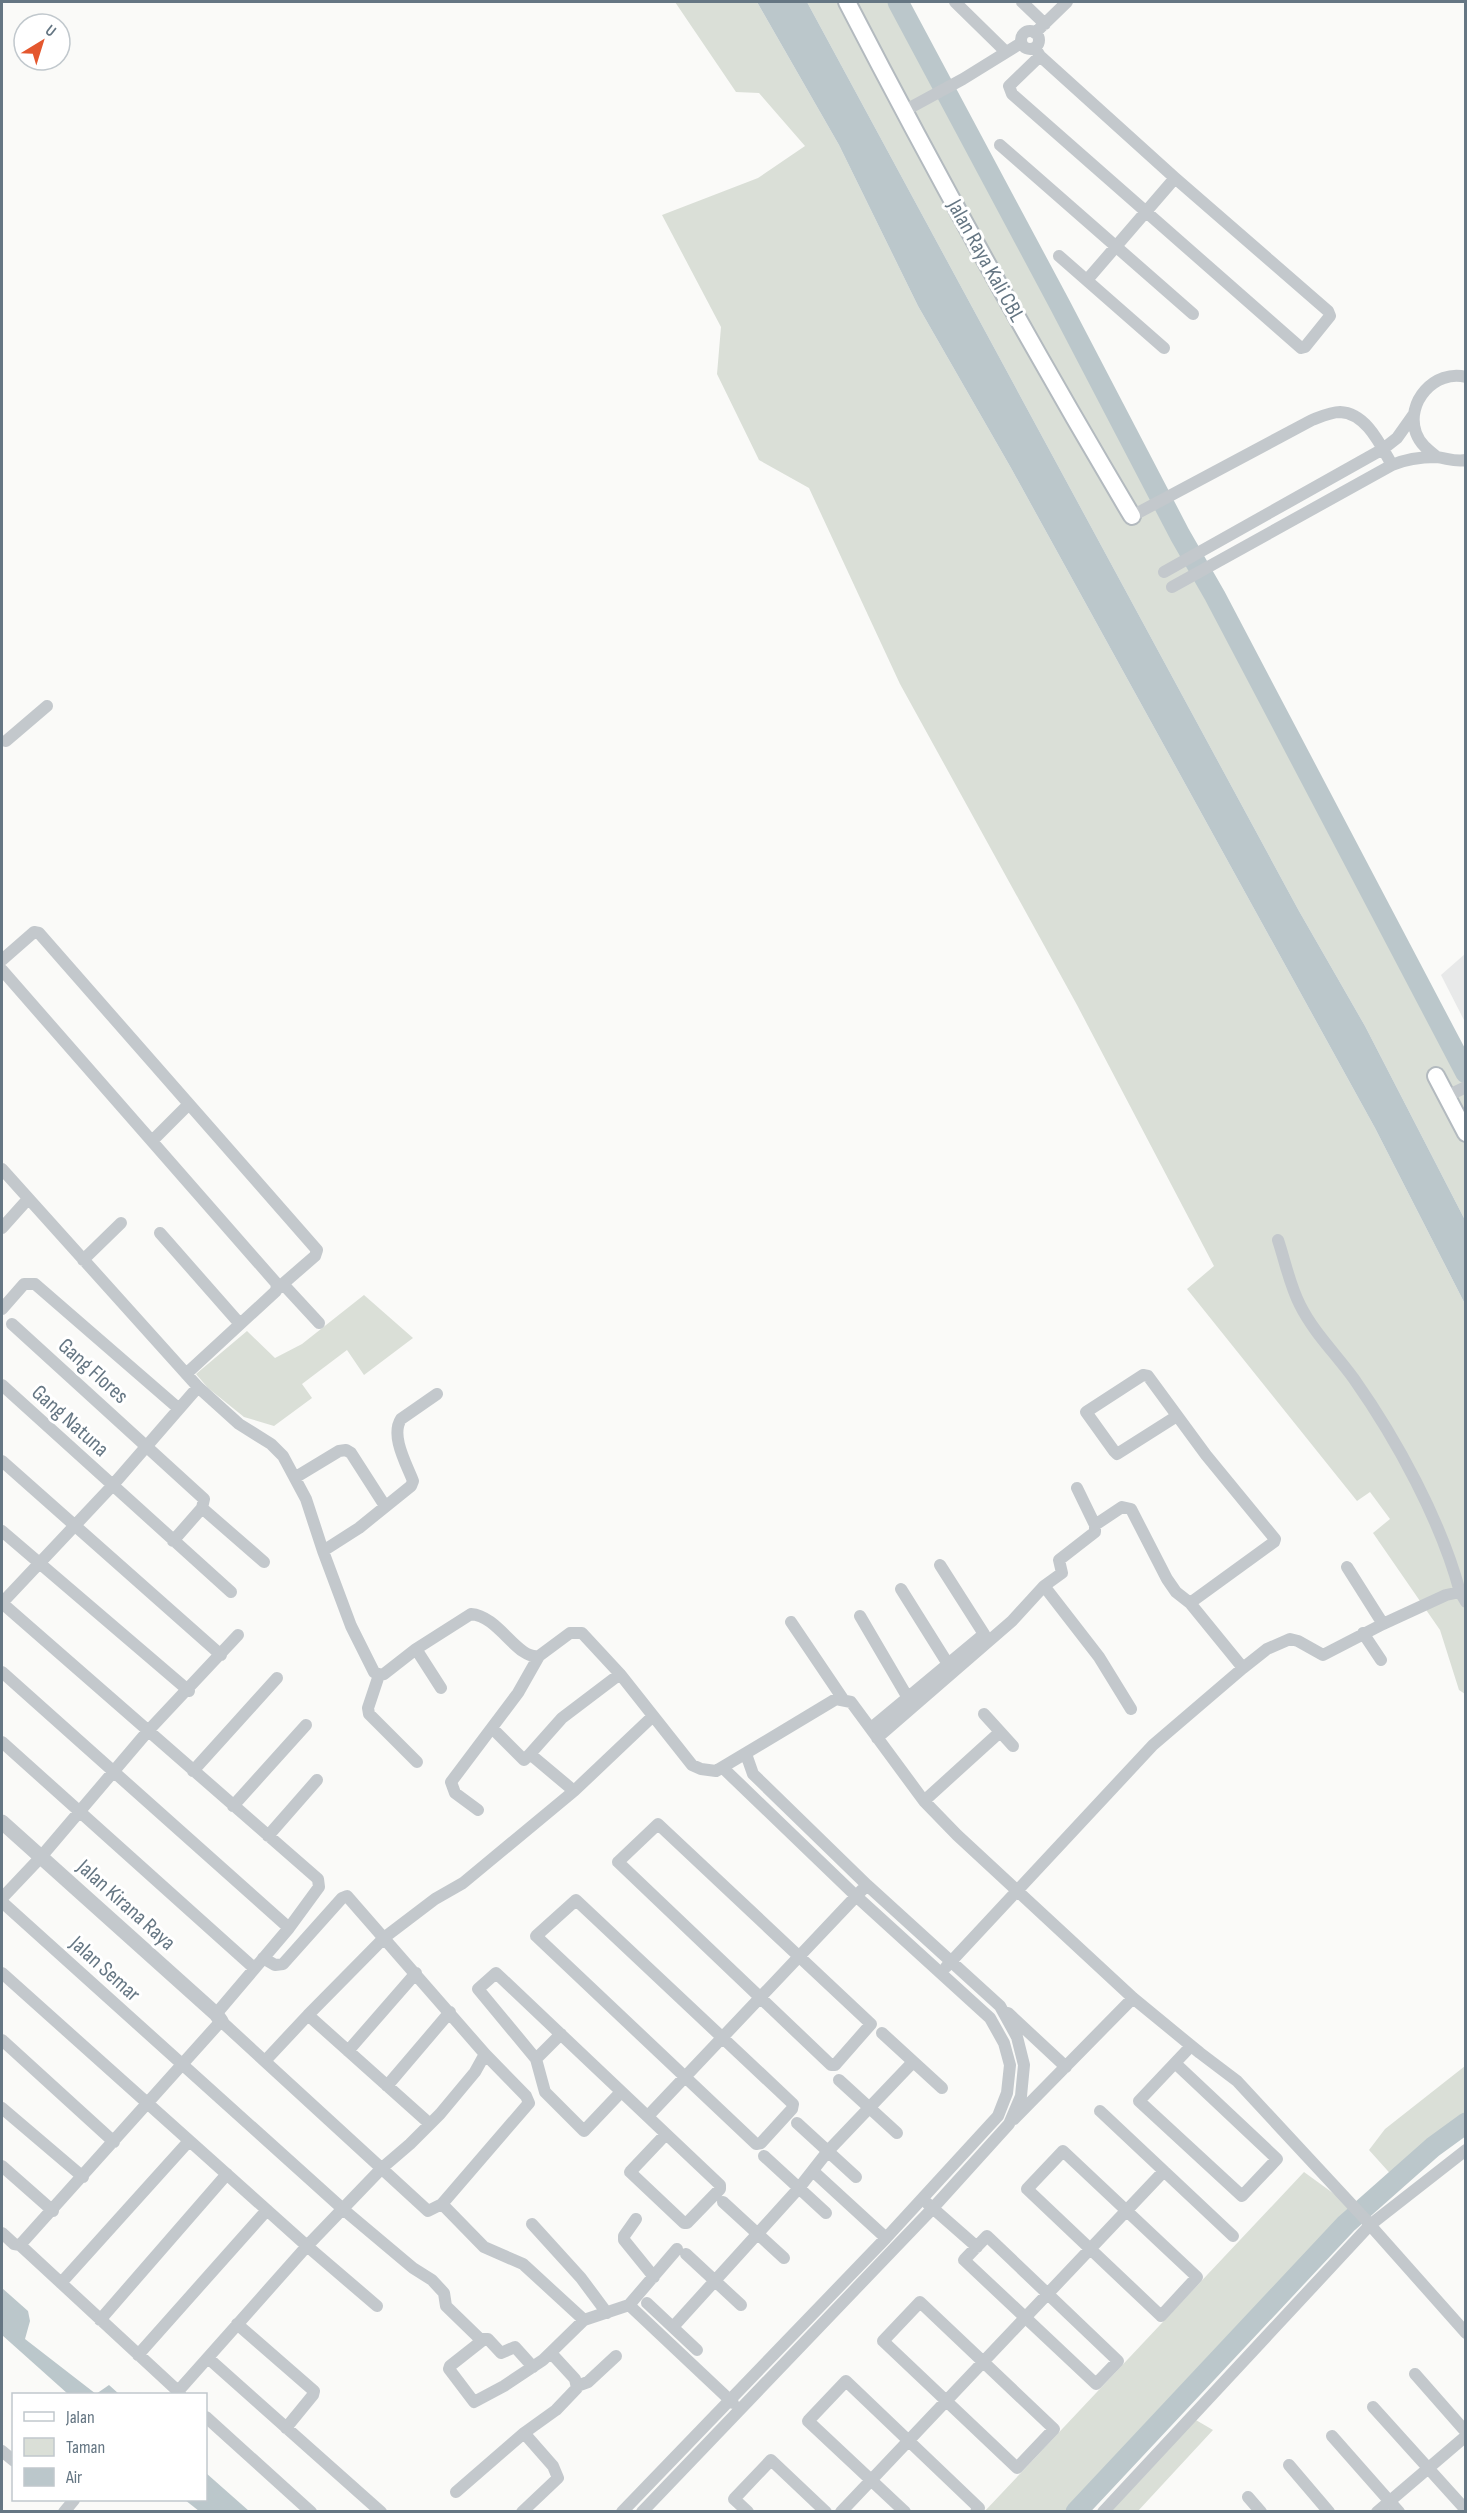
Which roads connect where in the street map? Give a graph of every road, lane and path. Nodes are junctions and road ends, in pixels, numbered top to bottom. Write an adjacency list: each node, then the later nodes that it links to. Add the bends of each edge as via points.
1 (847, 2): 10 (main road, Jalan Raya Kali CBL)
2 (956, 2): 8 (street)
3 (1022, 2): 5 (street)
4 (1067, 2): 5 (street)
5 (1045, 24): 6 (street)
6 (1035, 33): 7 (street, via 1023,34); 9 (street)
7 (1021, 43): 8 (street); 9 (street)
8 (1006, 52): 10 (street)
9 (1038, 52): 12 (street); 13 (street, via 1009,86 1010,92)
10 (904, 111): 25 (main road, Jalan Raya Kali CBL)
11 (999, 145): 14 (street)
12 (1175, 178): 13 (street); 13 (street, via 1328,311 1330,316 1305,347 1301,348)
13 (1146, 212): 14 (street)
14 (1116, 246): 16 (street); 17 (street)
15 (1059, 256): 16 (street)
16 (1086, 280): 18 (street)
17 (1193, 314)
18 (1164, 348)
19 (1466, 377): 20 (street, via 1443,378 1428,386 1418,399)
20 (1414, 414): 21 (street, via 1397,438); 22 (street, via 1415,432 1424,447)
21 (1383, 449): 24 (street); 25 (street, via 1364,422 1352,413 1337,412 1312,420); 26 (street)
22 (1437, 457): 23 (street); 24 (street, via 1407,459)
23 (1462, 463)
24 (1392, 465): 27 (street)
25 (1132, 516)
26 (1164, 572)
27 (1172, 587)
28 (47, 706): 29 (street)
29 (3, 743)
30 (2, 960): 35 (street, via 34,932 39,933)
31 (2, 970): 38 (street)
32 (1436, 1076): 34 (main road)
33 (1465, 1087): 34 (street)
34 (1447, 1096): 36 (main road)
35 (189, 1104): 38 (street); 46 (street, via 317,1250)
36 (1460, 1110): 37 (main road)
37 (1466, 1133)
38 (152, 1141): 46 (street)
39 (2, 1168): 40 (street)
40 (28, 1199): 42 (street); 45 (street)
41 (121, 1223): 45 (street)
42 (2, 1228)
43 (160, 1233): 50 (street)
44 (1278, 1240): 76 (street, via 1299,1304 1354,1379 1401,1454 1451,1557)
45 (83, 1260): 51 (street)
46 (280, 1286): 48 (street); 50 (street)
47 (2, 1310): 55 (street, via 24,1284 34,1284)
48 (319, 1323)
49 (12, 1324): 57 (street, Gang Flores)
50 (240, 1324): 51 (street)
51 (186, 1374): 53 (street)
52 (2, 1385): 60 (street, Gang Natuna)
53 (198, 1387): 55 (street); 59 (street, via 239,1424 276,1448)
54 (437, 1394): 62 (street, via 398,1425 402,1453 413,1481)
55 (178, 1408): 57 (street)
56 (1177, 1416): 56 (street, via 1145,1375 1086,1412 1118,1454); 78 (street, via 1275,1539)
57 (147, 1447): 60 (street); 63 (street, Gang Flores, via 204,1499)
58 (2, 1461): 64 (street)
59 (296, 1477): 62 (street, via 339,1451 349,1451); 68 (street)
60 (112, 1486): 64 (street); 67 (street, Gang Natuna)
61 (1077, 1488): 65 (street)
62 (385, 1506): 68 (street)
63 (202, 1508): 67 (street); 69 (street)
64 (73, 1524): 70 (street); 85 (street)
65 (1095, 1525): 73 (street, via 1095,1532 1059,1560 1062,1573); 78 (street, via 1122,1507 1131,1509 1167,1579)
66 (2, 1531): 70 (street)
67 (173, 1541): 75 (street, Gang Natuna)
68 (322, 1551): 92 (street, via 370,1668)
69 (264, 1562)
70 (37, 1563): 77 (street); 95 (street)
71 (940, 1565): 88 (street, via 984,1634)
72 (1347, 1567): 81 (street)
73 (1044, 1587): 98 (street, via 1099,1657); 105 (street, via 1012,1621)
74 (901, 1589): 88 (street)
75 (231, 1592)
76 (1463, 1597): 81 (street, via 1446,1595)
77 (2, 1603): 103 (street)
78 (1190, 1603): 89 (street)
79 (860, 1616): 96 (street)
80 (791, 1622): 97 (street)
81 (1383, 1624): 82 (street)
82 (1363, 1633): 87 (street); 89 (street, via 1323,1655 1290,1639 1267,1649)
83 (238, 1635): 85 (street)
84 (416, 1649): 86 (street, via 471,1614 493,1623 526,1654); 92 (street); 94 (street)
85 (220, 1655): 95 (street)
86 (539, 1656): 91 (street, via 570,1633 582,1633); 102 (street)
87 (1381, 1660)
88 (948, 1664): 96 (street)
89 (1243, 1668): 124 (street, via 1153,1745)
90 (2, 1672): 113 (street)
91 (620, 1674): 100 (street); 108 (street, via 562,1718)
92 (379, 1675): 110 (street, via 369,1714)
93 (277, 1678): 112 (street)
94 (441, 1688)
95 (189, 1691): 103 (street)
96 (908, 1698): 105 (street)
97 (843, 1699): 105 (street, via 855,1705); 109 (street, via 836,1699)
98 (1131, 1709)
99 (984, 1714): 104 (street)
100 (652, 1717): 111 (street, via 692,1765 716,1771); 115 (street)
101 (306, 1725): 117 (street)
102 (492, 1728): 108 (street, via 524,1760); 118 (street, via 451,1782 455,1793)
103 (148, 1731): 112 (street); 113 (street)
104 (1000, 1732): 107 (street); 116 (street)
105 (874, 1733): 116 (street)
106 (2, 1742): 119 (street)
107 (1013, 1746)
108 (530, 1754): 115 (street)
109 (746, 1754): 111 (street); 123 (street, via 753,1774)
110 (417, 1762)
111 (723, 1768): 125 (street)
112 (194, 1771): 117 (street)
113 (113, 1773): 119 (street); 127 (street)
114 (317, 1780): 121 (street)
115 (574, 1791): 128 (street, via 463,1882)
116 (924, 1801): 124 (street)
117 (233, 1806): 121 (street)
118 (478, 1810)
119 (80, 1813): 122 (street); 132 (street)
120 (2, 1822): 122 (street, Jalan Kirana Raya)
121 (268, 1836): 127 (street, via 319,1882)
122 (40, 1858): 126 (street); 141 (street, Jalan Kirana Raya)
123 (867, 1885): 125 (street); 131 (street)
124 (1017, 1892): 131 (street); 137 (street)
125 (856, 1896): 129 (street); 133 (street)
126 (2, 1900): 153 (street, Jalan Semar)
127 (289, 1928): 130 (street)
128 (385, 1937): 130 (street, via 347,1896 283,1964 275,1965); 135 (street); 140 (street)
129 (800, 1957): 136 (street); 136 (street, via 871,2024 836,2065); 136 (street, via 658,1824 618,1862)
130 (263, 1958): 132 (street)
131 (952, 1961): 133 (street); 138 (street)
132 (254, 1968): 141 (street)
133 (941, 1972): 183 (street, via 990,2018 1004,2043 1010,2065 1007,2093 998,2116)
134 (2, 1973): 160 (street)
135 (416, 1973): 139 (street); 147 (street)
136 (760, 1998): 144 (street)
137 (1133, 1998): 146 (street); 154 (street)
138 (1000, 2006): 154 (street); 167 (street, via 1017,2037 1024,2066 1022,2096)
139 (450, 2012): 148 (street); 157 (street)
140 (308, 2014): 147 (street); 150 (street)
141 (219, 2018): 150 (street); 153 (street)
142 (882, 2033): 151 (street)
143 (561, 2034): 149 (street); 149 (street, via 496,1973 478,1989); 159 (street)
144 (722, 2037): 155 (street); 155 (street, via 793,2104 761,2144 756,2144); 155 (street, via 576,1899 536,1936)
145 (2, 2040): 171 (street)
146 (1191, 2046): 152 (street); 193 (street, via 1237,2081)
147 (348, 2051): 157 (street)
148 (485, 2054): 166 (street, via 475,2072); 185 (street, via 529,2103)
149 (536, 2059): 159 (street, via 545,2092 584,2131)
150 (265, 2061): 176 (street)
151 (913, 2061): 158 (street); 161 (street)
152 (1175, 2063): 152 (street, via 1277,2159 1242,2196 1139,2101)
153 (182, 2065): 160 (street); 188 (street, Jalan Semar)
154 (1066, 2067): 167 (street)
155 (686, 2076): 164 (street)
156 (839, 2080): 161 (street)
157 (387, 2086): 166 (street)
158 (942, 2088)
159 (621, 2091): 164 (street)
160 (149, 2103): 170 (street); 171 (street)
161 (869, 2107): 168 (street); 173 (street)
162 (2, 2108): 180 (street)
163 (1100, 2111): 177 (street)
164 (648, 2116): 169 (street)
165 (797, 2123): 173 (street)
166 (430, 2124): 176 (street)
167 (1009, 2124): 186 (street)
168 (897, 2133)
169 (666, 2134): 169 (street, via 720,2185 687,2223 630,2172)
170 (189, 2141): 179 (street); 206 (street)
171 (114, 2142): 180 (street)
172 (1466, 2150): 193 (street)
173 (828, 2151): 178 (street); 181 (street)
174 (764, 2156): 182 (street)
175 (2, 2166): 190 (street)
176 (382, 2168): 185 (street, via 426,2210); 188 (street)
177 (1164, 2171): 189 (street); 197 (street)
178 (814, 2172): 182 (street); 198 (street)
179 (227, 2174): 187 (street); 214 (street)
180 (83, 2177): 190 (street)
181 (856, 2177)
182 (800, 2188): 191 (street); 196 (street)
183 (923, 2199): 186 (street); 198 (street)
184 (723, 2202): 196 (street)
185 (442, 2204): 215 (street, via 484,2247 523,2264)
186 (933, 2208): 201 (street); 234 (street)
187 (267, 2210): 200 (street); 222 (street)
188 (344, 2210): 200 (street); 219 (street, Jalan Semar, via 432,2280 444,2293 446,2306)
189 (1126, 2210): 202 (street); 202 (street, via 1064,2151 1027,2189); 202 (street, via 1197,2277 1161,2316)
190 (53, 2211): 199 (street)
191 (826, 2213)
192 (636, 2219): 204 (street, via 624,2240)
193 (1368, 2223): 218 (street); 258 (street)
194 (532, 2224): 212 (street)
195 (2, 2233): 199 (street)
196 (758, 2234): 203 (street); 205 (street)
197 (1233, 2236)
198 (886, 2238): 231 (street)
199 (20, 2246): 206 (street)
200 (308, 2246): 211 (street); 216 (street)
201 (977, 2247): 207 (street, via 987,2236); 213 (street, via 964,2260)
202 (1090, 2249): 207 (street)
203 (784, 2258)
204 (654, 2277): 205 (street, via 682,2252); 209 (street)
205 (715, 2281): 210 (street); 217 (street)
206 (61, 2283): 214 (street)
207 (1047, 2294): 213 (street); 213 (street, via 1118,2361 1096,2384)
208 (647, 2303): 217 (street)
209 (628, 2305): 212 (street); 231 (street)
210 (741, 2305)
211 (377, 2306)
212 (607, 2313): 215 (street)
213 (1025, 2317): 225 (street)
214 (100, 2320): 222 (street)
215 (584, 2320): 221 (street)
216 (237, 2324): 224 (street); 236 (street, via 314,2390)
217 (672, 2327): 220 (street)
218 (1466, 2333)
219 (483, 2340): 226 (street, Jalan Semar, via 488,2339 501,2353 515,2347); 226 (street, via 451,2363 449,2369 474,2402)
220 (697, 2350)
221 (551, 2353): 226 (street); 228 (street)
222 (138, 2355): 229 (street)
223 (616, 2356): 228 (street, via 588,2382)
224 (208, 2358): 230 (street); 236 (street)
225 (983, 2362): 232 (street); 232 (street, via 920,2302 912,2310 883,2342); 232 (street, via 1054,2429 1017,2468)
226 (533, 2367)
227 (1415, 2374): 238 (street)
228 (577, 2386): 237 (street, via 556,2410)
229 (179, 2393)
230 (180, 2393)
231 (729, 2399): 234 (street); 251 (street)
232 (946, 2401): 240 (street)
233 (1373, 2407): 242 (street)
234 (740, 2408): 252 (street)
235 (207, 2418): 248 (street)
236 (286, 2428): 249 (street)
237 (524, 2433): 244 (street); 250 (street, via 558,2478)
238 (1466, 2434): 242 (street)
239 (1332, 2436): 246 (street)
240 (908, 2441): 243 (street); 243 (street, via 846,2381 838,2389 808,2421); 257 (street, via 979,2508)
241 (1288, 2465): 260 (street)
242 (1429, 2468): 246 (street); 247 (street)
243 (871, 2480): 255 (street); 256 (street)
244 (456, 2492)
245 (1248, 2497): 259 (street)
246 (1389, 2501): 261 (street); 262 (street)
247 (1466, 2510)
248 (311, 2511)
249 (381, 2511)
250 (522, 2511)
251 (622, 2511)
252 (642, 2511)
253 (748, 2511): 254 (street, via 734,2499 771,2460)
254 (826, 2511)
255 (841, 2511)
256 (905, 2511)
257 (976, 2511)
258 (1103, 2511)
259 (1261, 2511)
260 (1329, 2511)
261 (1377, 2511)
262 (1399, 2511)

